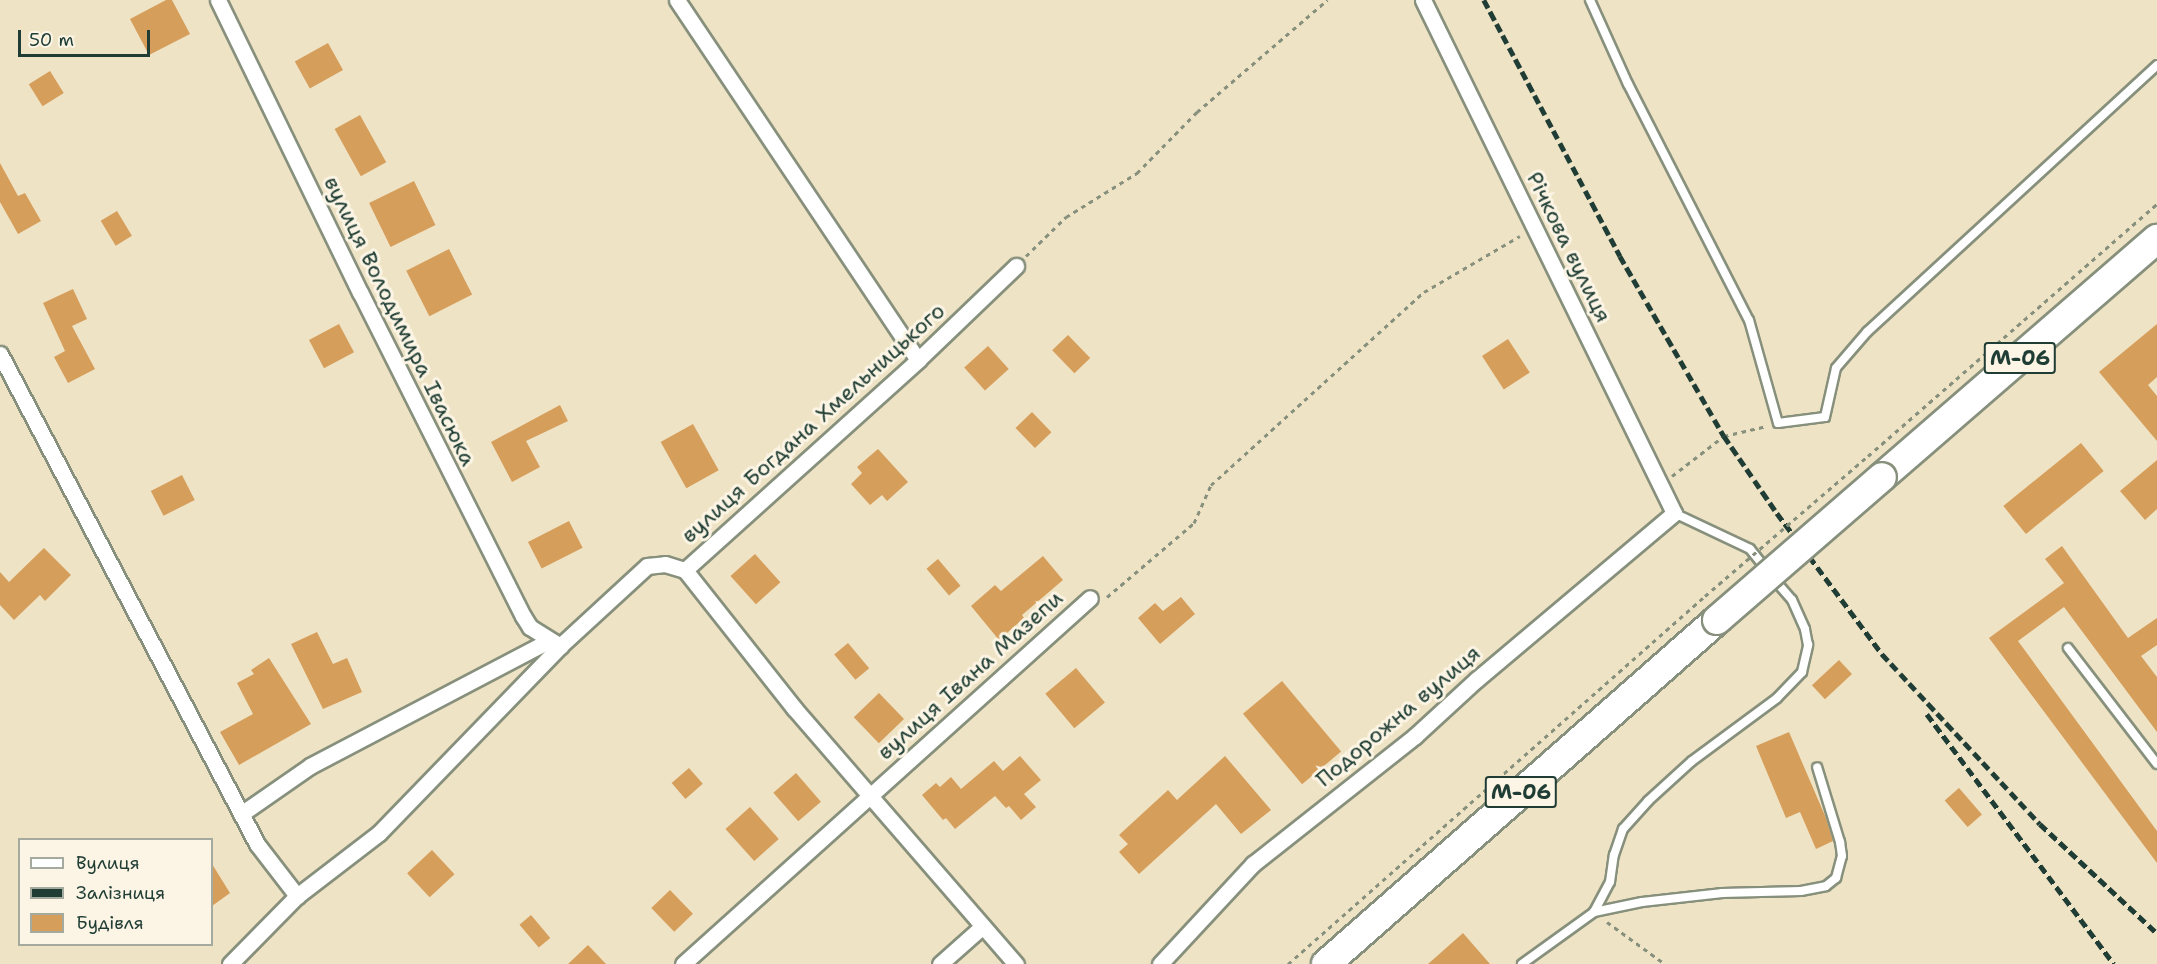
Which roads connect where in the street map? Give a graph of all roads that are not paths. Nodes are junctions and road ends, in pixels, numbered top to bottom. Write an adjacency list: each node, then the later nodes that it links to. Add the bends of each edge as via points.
1 (219, 0): 13 (street, вулиця Володимира Івасюка, via 523,616 530,627)
2 (677, 0): 9 (street)
3 (1423, 0): 10 (street, Річкова вулиця)
4 (1590, 0): 5 (lane, via 1628,84 1749,320 1778,423 1825,417 1836,368 1867,332)
5 (2157, 65)
6 (2157, 239): 27 (highway, М-06, bridge, via 1875,466 1711,608)
7 (1016, 266): 9 (street, вулиця Богдана Хмельницького)
8 (0, 354): 18 (street)
9 (918, 360): 11 (street, вулиця Богдана Хмельницького)
10 (1674, 513): 20 (lane, via 1750,549 1792,600 1805,629 1806,659 1793,684 1692,761 1632,818 1623,829 1605,894); 26 (street, Подорожна вулиця, via 1415,736 1253,864)
11 (685, 570): 13 (street, вулиця Богдана Хмельницького, via 665,564 647,566); 17 (street, via 794,708)
12 (1090, 598): 17 (street, вулиця Івана Мазепи)
13 (555, 643): 18 (street, via 310,766); 19 (street, вулиця Богдана Хмельницького, via 379,833)
14 (2068, 648): 15 (lane)
15 (2156, 760)
16 (1817, 767): 20 (lane, via 1842,856 1836,878 1826,886 1801,891 1710,894)
17 (870, 794): 21 (street); 23 (street, вулиця Івана Мазепи)
18 (241, 814): 19 (street, via 257,844)
19 (297, 896): 22 (street, вулиця Богдана Хмельницького)
20 (1594, 912): 28 (lane)
21 (983, 926): 24 (street); 25 (street)
22 (230, 964)
23 (683, 964)
24 (940, 964)
25 (1016, 964)
26 (1160, 964)
27 (1326, 964)
28 (1522, 964)

